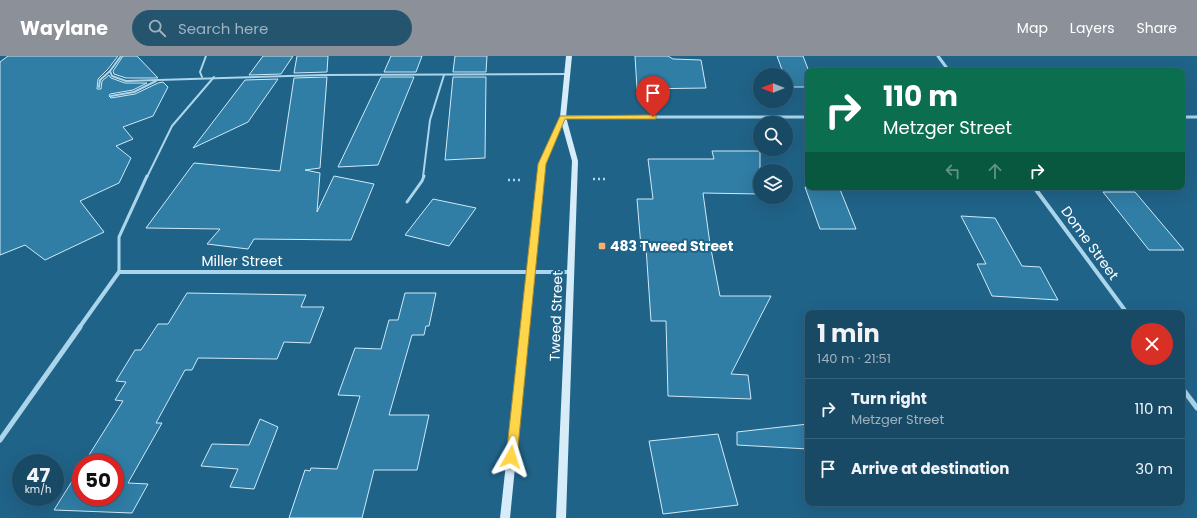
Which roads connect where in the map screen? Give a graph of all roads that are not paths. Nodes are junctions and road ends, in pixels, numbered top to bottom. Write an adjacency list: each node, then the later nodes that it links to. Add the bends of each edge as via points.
1 (121, 56): 6 (lane)
2 (206, 56): 9 (lane, via 200,72)
3 (569, 56): 8 (main road, Tweed Street)
4 (938, 56): 5 (street)
5 (947, 68)
6 (110, 71): 11 (lane, via 117,79); 12 (lane, via 100,80)
7 (444, 74): 8 (lane); 10 (lane); 19 (lane, via 430,120 425,171 422,181)
8 (567, 74): 14 (main road, Tweed Street)
9 (202, 77): 10 (lane); 11 (lane)
10 (214, 77): 20 (lane, via 172,126 164,140 119,237)
11 (157, 80): 13 (lane, via 134,92)
12 (99, 87)
13 (111, 96)
14 (563, 117): 15 (street); 21 (main road, Tweed Street, via 575,161); 22 (main road, Tweed Street, via 542,164)
15 (805, 117)
16 (1185, 117): 17 (street)
17 (1197, 117)
18 (1036, 190): 23 (street, Dome Street)
19 (407, 202)
20 (119, 272): 22 (street, Miller Street); 26 (street)
21 (570, 272): 22 (street, Miller Street); 28 (main road, Tweed Street)
22 (530, 273): 27 (main road, Tweed Street)
23 (1125, 310)
24 (1185, 392): 25 (street)
25 (1197, 408)
26 (0, 440)
27 (505, 518)
28 (561, 518)

